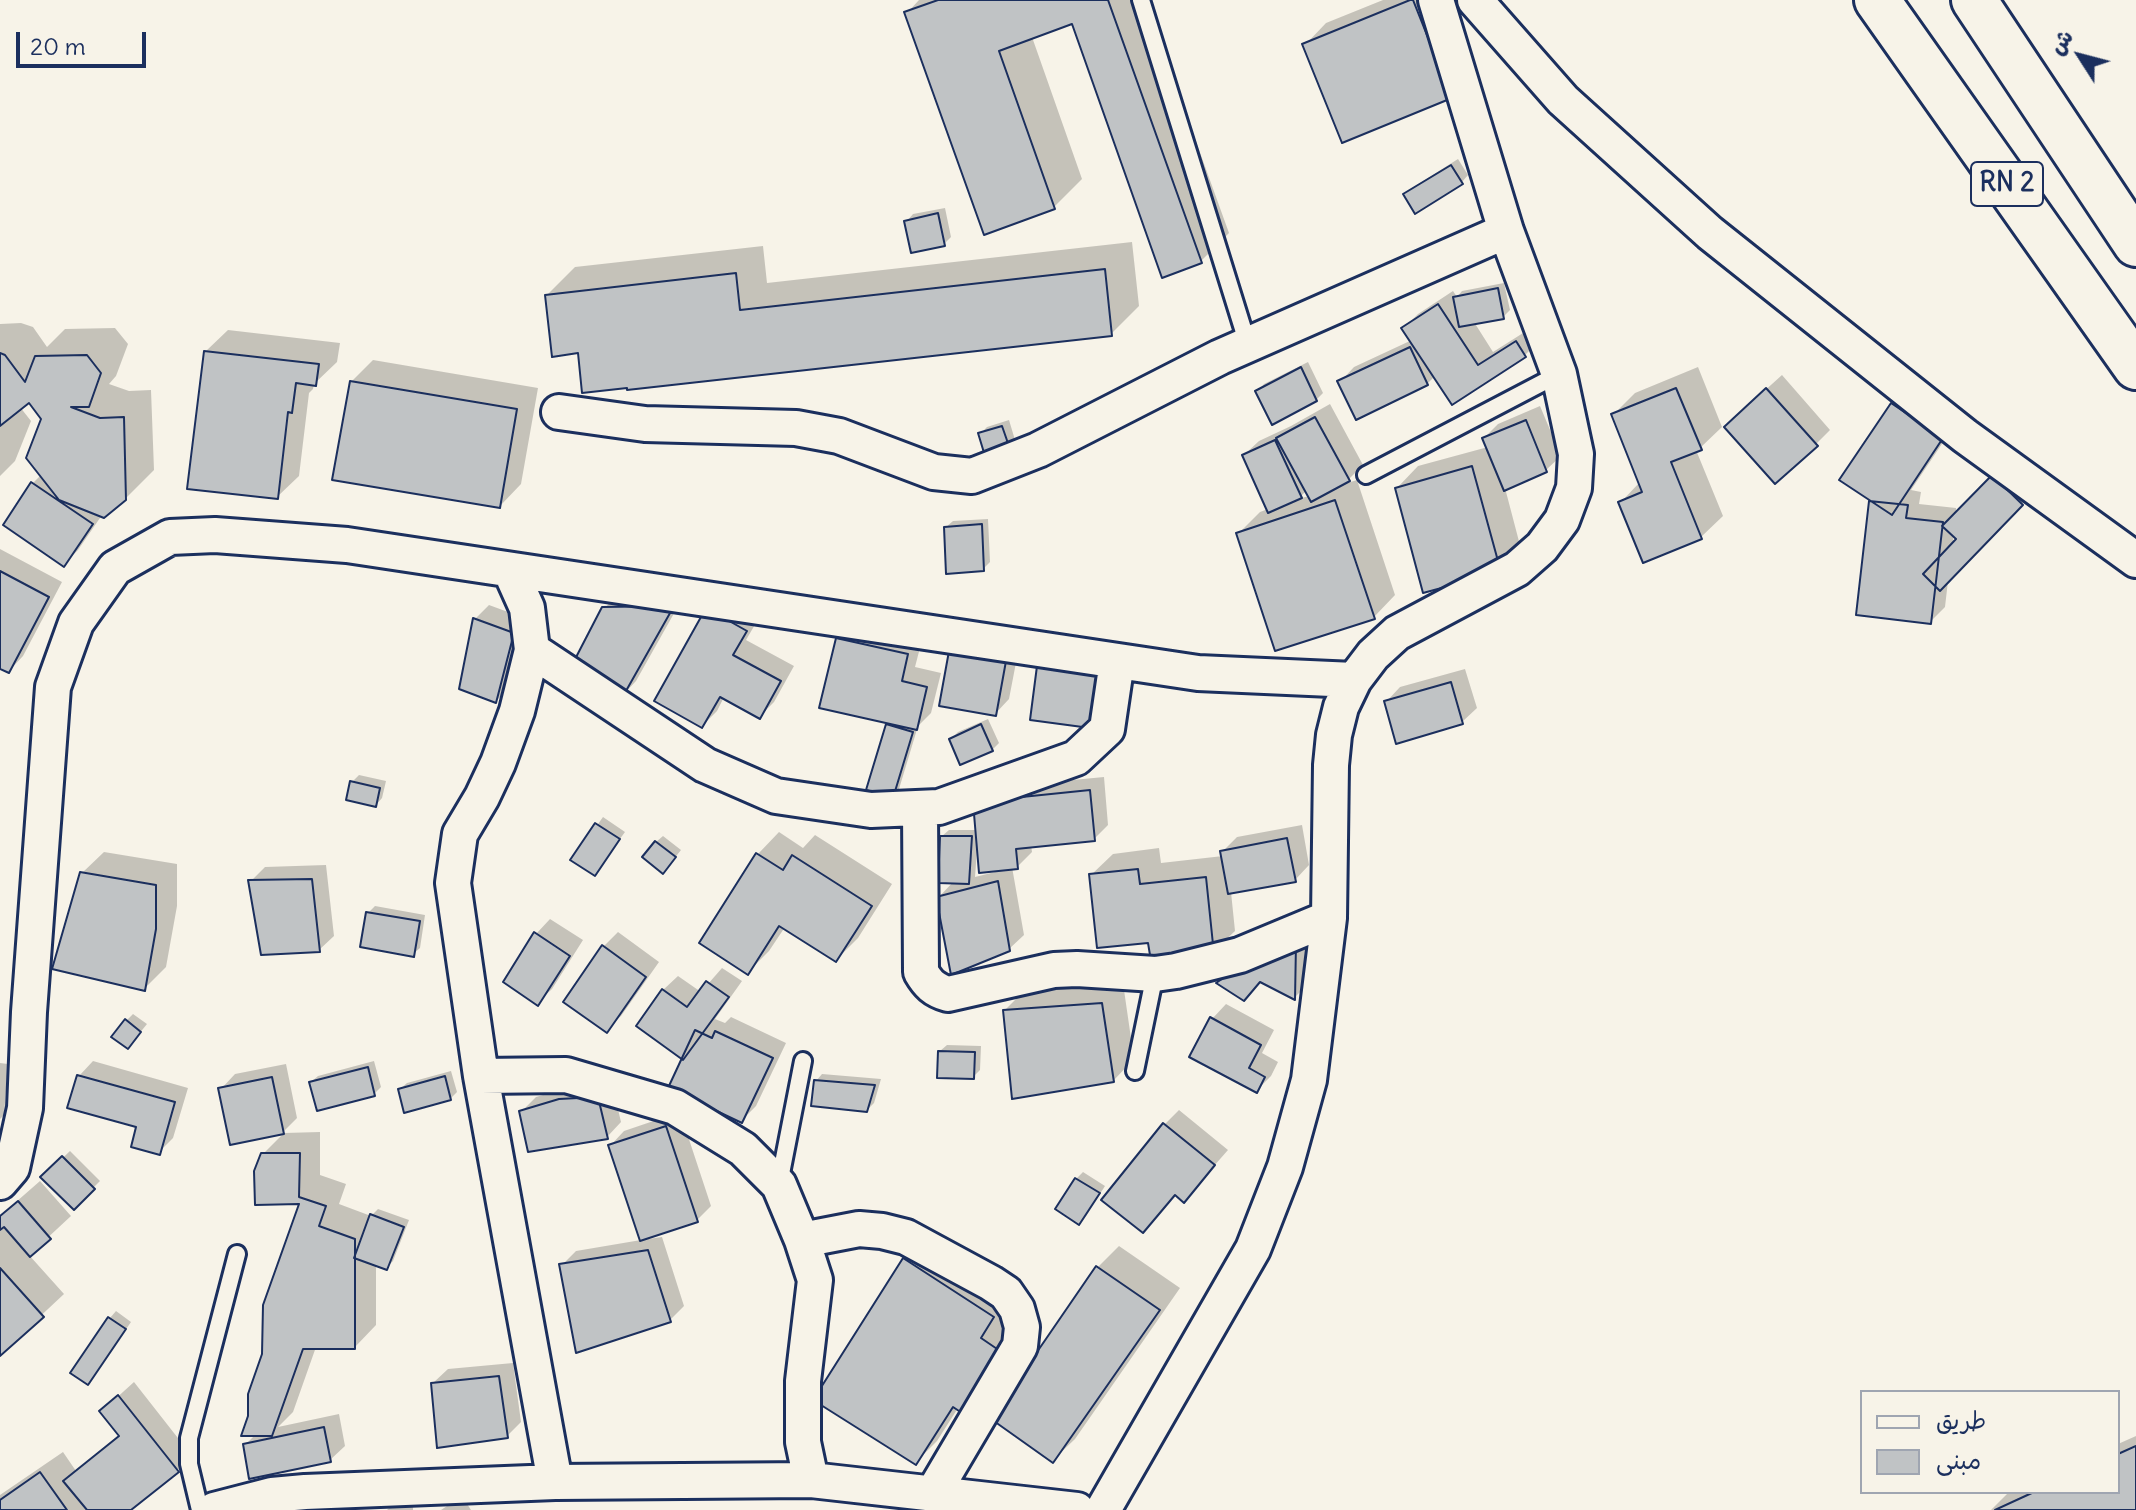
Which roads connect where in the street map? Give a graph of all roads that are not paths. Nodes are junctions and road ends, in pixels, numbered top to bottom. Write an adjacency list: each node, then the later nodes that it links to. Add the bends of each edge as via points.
1 (1141, 0): 8 (lane)
2 (1436, 0): 6 (street)
3 (1475, 0): 13 (street, via 1563,100 1710,233 1965,436)
4 (1877, 0): 9 (highway, RN 2)
5 (1974, 0): 7 (highway, RN 2)
6 (1506, 231): 8 (street); 10 (street)
7 (2136, 244)
8 (1248, 345): 11 (street, via 1038,450 972,476 934,472 839,436 796,428 645,424)
9 (2136, 367)
10 (1559, 374): 12 (lane); 17 (street, via 1576,454 1574,488 1562,520 1517,569 1397,633)
11 (559, 412)
12 (1366, 475)
13 (2136, 560)
14 (510, 570): 15 (street, via 527,608); 16 (street); 24 (street, via 347,545 215,535 170,537 115,568 76,623 53,687 25,1108 12,1168)
15 (532, 650): 18 (street, via 705,765 776,796 871,810); 23 (street, via 498,763 460,834 453,883)
16 (1117, 661): 17 (street, via 1198,673); 18 (street, via 1107,729 1076,758 939,807)
17 (1354, 680): 19 (street, via 1334,735)
18 (920, 808): 20 (street, via 921,972 936,991 960,992 1054,970)
19 (1329, 918): 20 (street, via 1240,955); 35 (street, via 1309,1080 1285,1167 1253,1249)
20 (1155, 974): 22 (lane)
21 (803, 1061): 25 (lane)
22 (1135, 1071)
23 (481, 1076): 25 (street, via 566,1075 675,1107 743,1149); 29 (street)
24 (0, 1182)
25 (779, 1185): 26 (street)
26 (802, 1240): 28 (street, via 815,1280 803,1381 803,1442); 30 (street, via 859,1229 906,1237 991,1283 1017,1309 1020,1346)
27 (237, 1254): 32 (lane, via 189,1438)
28 (811, 1480): 29 (street); 30 (street)
29 (555, 1482): 31 (street)
30 (932, 1495): 34 (street)
31 (505, 1498): 33 (street, via 283,1494)
32 (200, 1510)
33 (214, 1510)
34 (1077, 1510)
35 (1103, 1510)

